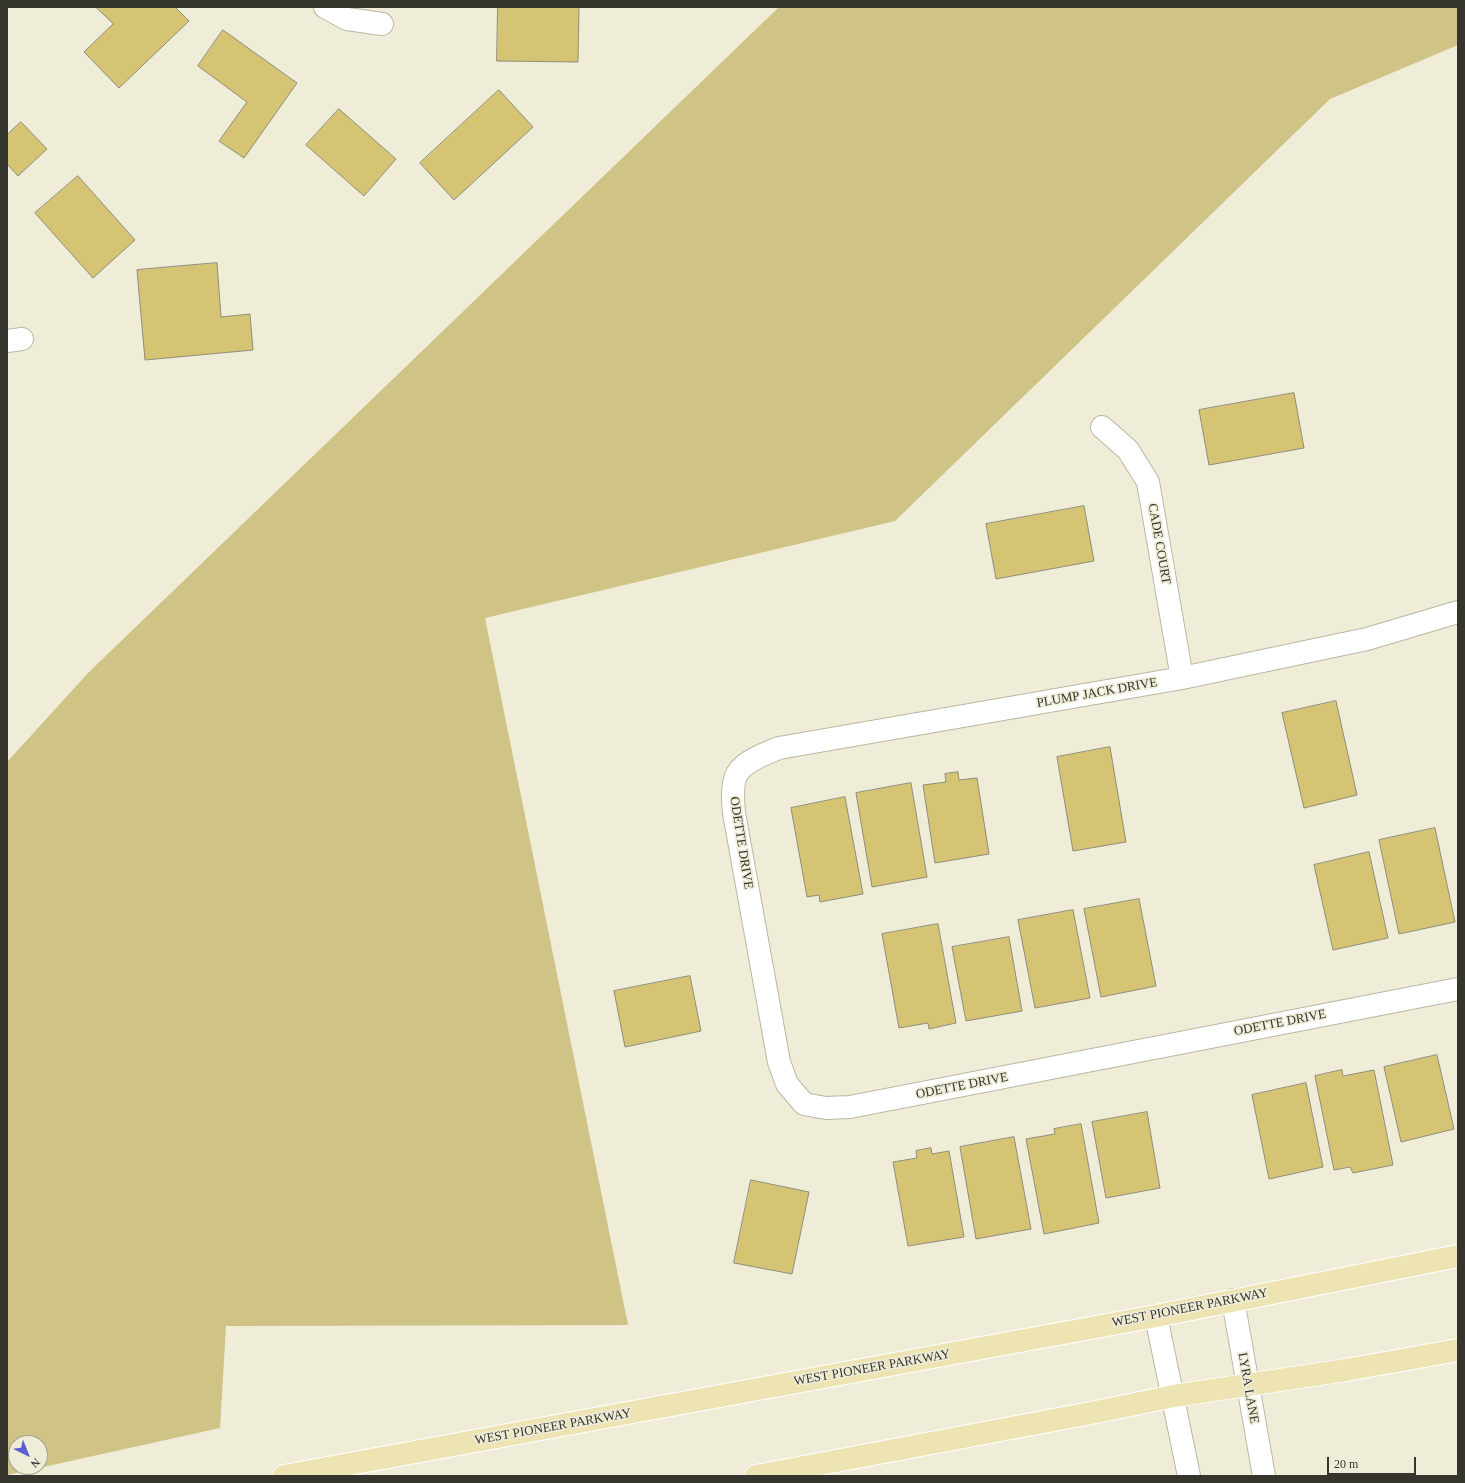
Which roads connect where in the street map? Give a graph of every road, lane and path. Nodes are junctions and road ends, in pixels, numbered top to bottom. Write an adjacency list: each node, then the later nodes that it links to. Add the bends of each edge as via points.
1 (325, 7): 2 (street, via 347,19)
2 (382, 24)
3 (1102, 427): 5 (street, CADE COURT, via 1128,450 1148,482)
4 (1458, 612): 5 (street, PLUMP JACK DRIVE, via 1367,639)
5 (1182, 678): 6 (street, PLUMP JACK DRIVE, via 779,748 756,757)
6 (738, 771): 7 (street, ODETTE DRIVE, via 733,791 734,813 779,1062 787,1084 804,1104 826,1108 850,1108)
7 (1458, 989)
8 (1458, 1256): 9 (main road, WEST PIONEER PARKWAY)
9 (1233, 1300): 10 (main road, WEST PIONEER PARKWAY); 12 (street, LYRA LANE)
10 (1156, 1316): 13 (street); 14 (main road, WEST PIONEER PARKWAY)
11 (1458, 1350): 12 (main road)
12 (1248, 1384): 13 (main road); 17 (street, LYRA LANE)
13 (1174, 1396): 15 (main road); 16 (street)
14 (284, 1476)
15 (756, 1476)
16 (1189, 1476)
17 (1264, 1476)

